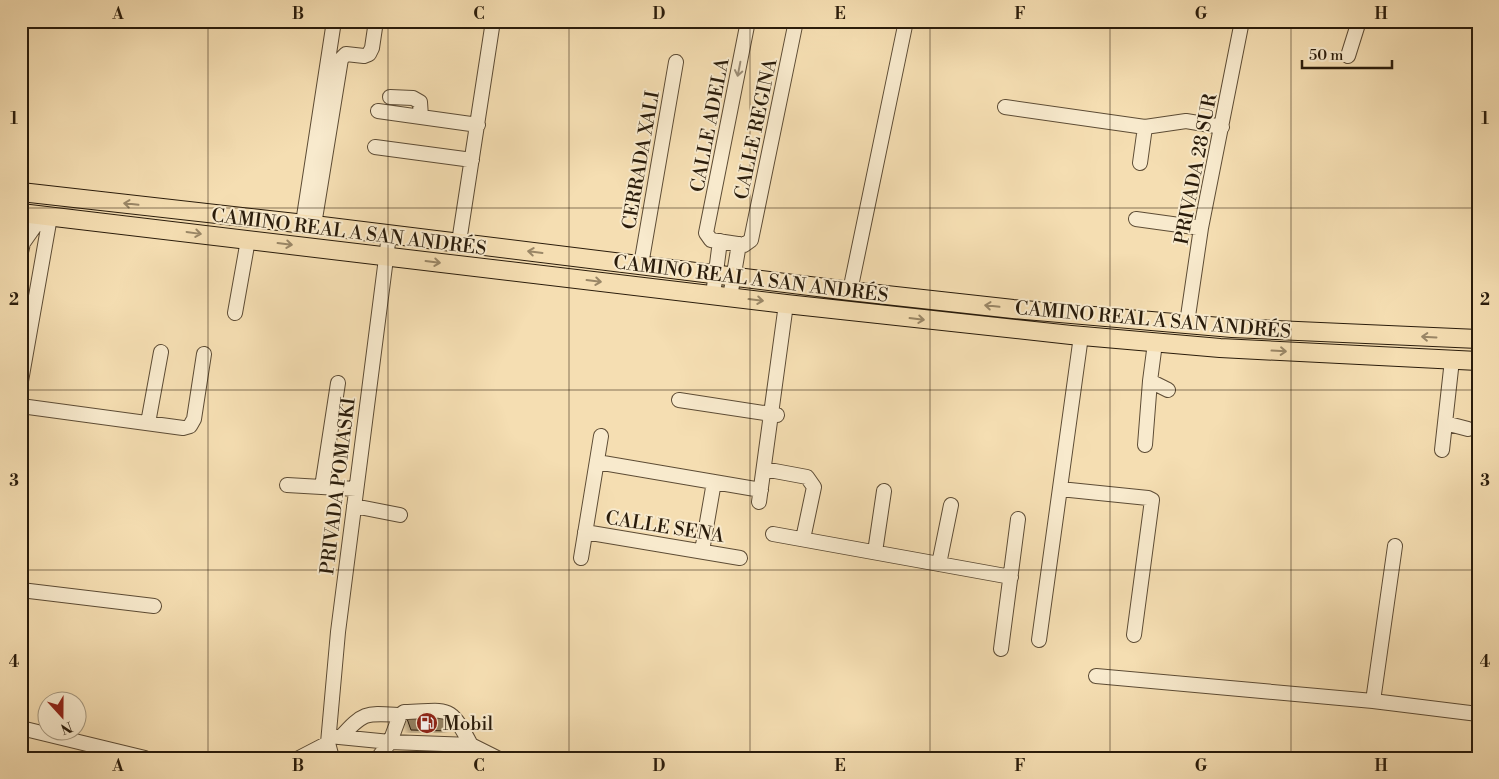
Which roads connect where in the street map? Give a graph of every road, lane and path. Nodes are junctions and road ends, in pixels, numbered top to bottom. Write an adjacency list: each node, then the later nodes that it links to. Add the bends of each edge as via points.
1 (334, 21): 26 (street)
2 (376, 21): 26 (street, via 369,54 342,55)
3 (493, 21): 15 (street)
4 (748, 21): 30 (street, CALLE ADELA, one-way to 30)
5 (796, 21): 33 (street, CALLE REGINA, via 751,240)
6 (906, 21): 39 (street)
7 (1242, 21): 17 (street, PRIVADA 28 SUR)
8 (1359, 21): 9 (street)
9 (1348, 56)
10 (676, 62): 36 (street, CERRADA XALI)
11 (390, 97): 14 (street, via 413,98 420,102)
12 (1005, 107): 16 (street)
13 (378, 112): 14 (street)
14 (421, 117): 15 (street)
15 (478, 125): 19 (street)
16 (1145, 127): 17 (street, via 1186,121); 20 (street)
17 (1222, 127): 27 (street, PRIVADA 28 SUR)
18 (375, 147): 19 (street)
19 (472, 160): 32 (street)
20 (1140, 164)
21 (21, 192): 23 (main road, CAMINO REAL A SAN ANDRÉS, one-way to 21)
22 (21, 213): 24 (main road, CAMINO REAL A SAN ANDRÉS)
23 (222, 214): 26 (main road, CAMINO REAL A SAN ANDRÉS); 29 (main road)
24 (46, 216): 29 (main road, CAMINO REAL A SAN ANDRÉS, one-way to 29); 34 (street, via 23,243); 54 (street)
25 (1136, 219): 27 (street)
26 (309, 224): 28 (main road, CAMINO REAL A SAN ANDRÉS)
27 (1201, 228): 44 (street, PRIVADA 28 SUR)
28 (389, 234): 32 (main road, CAMINO REAL A SAN ANDRÉS); 35 (street, PRIVADA POMASKI)
29 (219, 236): 31 (main road, CAMINO REAL A SAN ANDRÉS)
30 (714, 239): 33 (street); 37 (street, CALLE ADELA)
31 (248, 240): 35 (main road, CAMINO REAL A SAN ANDRÉS, one-way to 35); 43 (street)
32 (459, 242): 36 (main road, CAMINO REAL A SAN ANDRÉS, one-way to 32)
33 (744, 244): 38 (street, CALLE REGINA)
34 (21, 252)
35 (384, 257): 40 (main road, CAMINO REAL A SAN ANDRÉS, one-way to 40); 72 (street, PRIVADA POMASKI)
36 (640, 265): 37 (main road, CAMINO REAL A SAN ANDRÉS)
37 (716, 274): 38 (main road, CAMINO REAL A SAN ANDRÉS); 40 (street, CALLE ADELA)
38 (734, 276): 39 (main road, CAMINO REAL A SAN ANDRÉS); 41 (street, CALLE REGINA)
39 (850, 291): 44 (main road, CAMINO REAL A SAN ANDRÉS, one-way to 39, via 1013,309)
40 (712, 295): 41 (main road, CAMINO REAL A SAN ANDRÉS)
41 (730, 297): 42 (main road, CAMINO REAL A SAN ANDRÉS, one-way to 42)
42 (790, 305): 46 (main road, CAMINO REAL A SAN ANDRÉS, one-way to 46); 60 (street)
43 (235, 313)
44 (1187, 323): 45 (main road, CAMINO REAL A SAN ANDRÉS)
45 (1232, 328): 47 (main road, CAMINO REAL A SAN ANDRÉS, one-way to 45); 49 (main road)
46 (1081, 336): 48 (main road, CAMINO REAL A SAN ANDRÉS); 73 (street)
47 (1478, 339)
48 (1155, 343): 49 (main road, CAMINO REAL A SAN ANDRÉS); 55 (street)
49 (1230, 349): 52 (main road, CAMINO REAL A SAN ANDRÉS, one-way to 52)
50 (161, 352): 61 (street)
51 (204, 354): 61 (street, via 194,419 190,426)
52 (1452, 360): 53 (main road, CAMINO REAL A SAN ANDRÉS); 62 (street)
53 (1478, 361)
54 (21, 381)
55 (1150, 381): 57 (street); 65 (street)
56 (338, 383): 71 (street)
57 (1168, 390)
58 (679, 400): 60 (street)
59 (21, 406): 61 (street)
60 (774, 415): 68 (street, via 775,434 768,444)
61 (148, 423)
62 (1445, 423): 63 (street); 66 (street)
63 (1468, 429)
64 (601, 436): 67 (street)
65 (1145, 445)
66 (1442, 450)
67 (597, 462): 69 (street); 79 (street)
68 (764, 469): 69 (street, via 760,496); 81 (street, via 807,477 812,481 814,487)
69 (714, 482): 83 (street)
70 (287, 485): 71 (street)
71 (322, 487): 72 (street)
72 (356, 489): 76 (street, PRIVADA POMASKI)
73 (1060, 489): 91 (street, via 1152,500); 92 (street)
74 (884, 491): 84 (street)
75 (951, 505): 87 (street)
76 (354, 506): 77 (street); 99 (street, PRIVADA POMASKI, via 338,632)
77 (400, 515)
78 (1018, 519): 88 (street)
79 (585, 532): 83 (street, CALLE SENA); 85 (street)
80 (773, 534): 81 (street)
81 (803, 539): 84 (street)
82 (1394, 546): 95 (street)
83 (702, 551): 86 (street, CALLE SENA)
84 (875, 552): 87 (street)
85 (581, 558)
86 (740, 558)
87 (939, 564): 88 (street)
88 (1010, 577): 93 (street)
89 (21, 590): 90 (street)
90 (154, 606)
91 (1134, 635)
92 (1039, 640)
93 (1001, 649)
94 (1096, 676): 95 (street)
95 (1373, 701): 96 (street)
96 (1478, 714)
97 (400, 715): 99 (street, via 368,713); 100 (street); 101 (street, via 404,712 448,711 456,718)
98 (21, 728): 102 (street)
99 (333, 738): 100 (street); 103 (street); 104 (street, PRIVADA POMASKI)
100 (390, 742): 101 (street); 105 (street)
101 (471, 745): 106 (street)
102 (145, 758)
103 (299, 758)
104 (332, 758)
105 (378, 758)
106 (497, 758)

